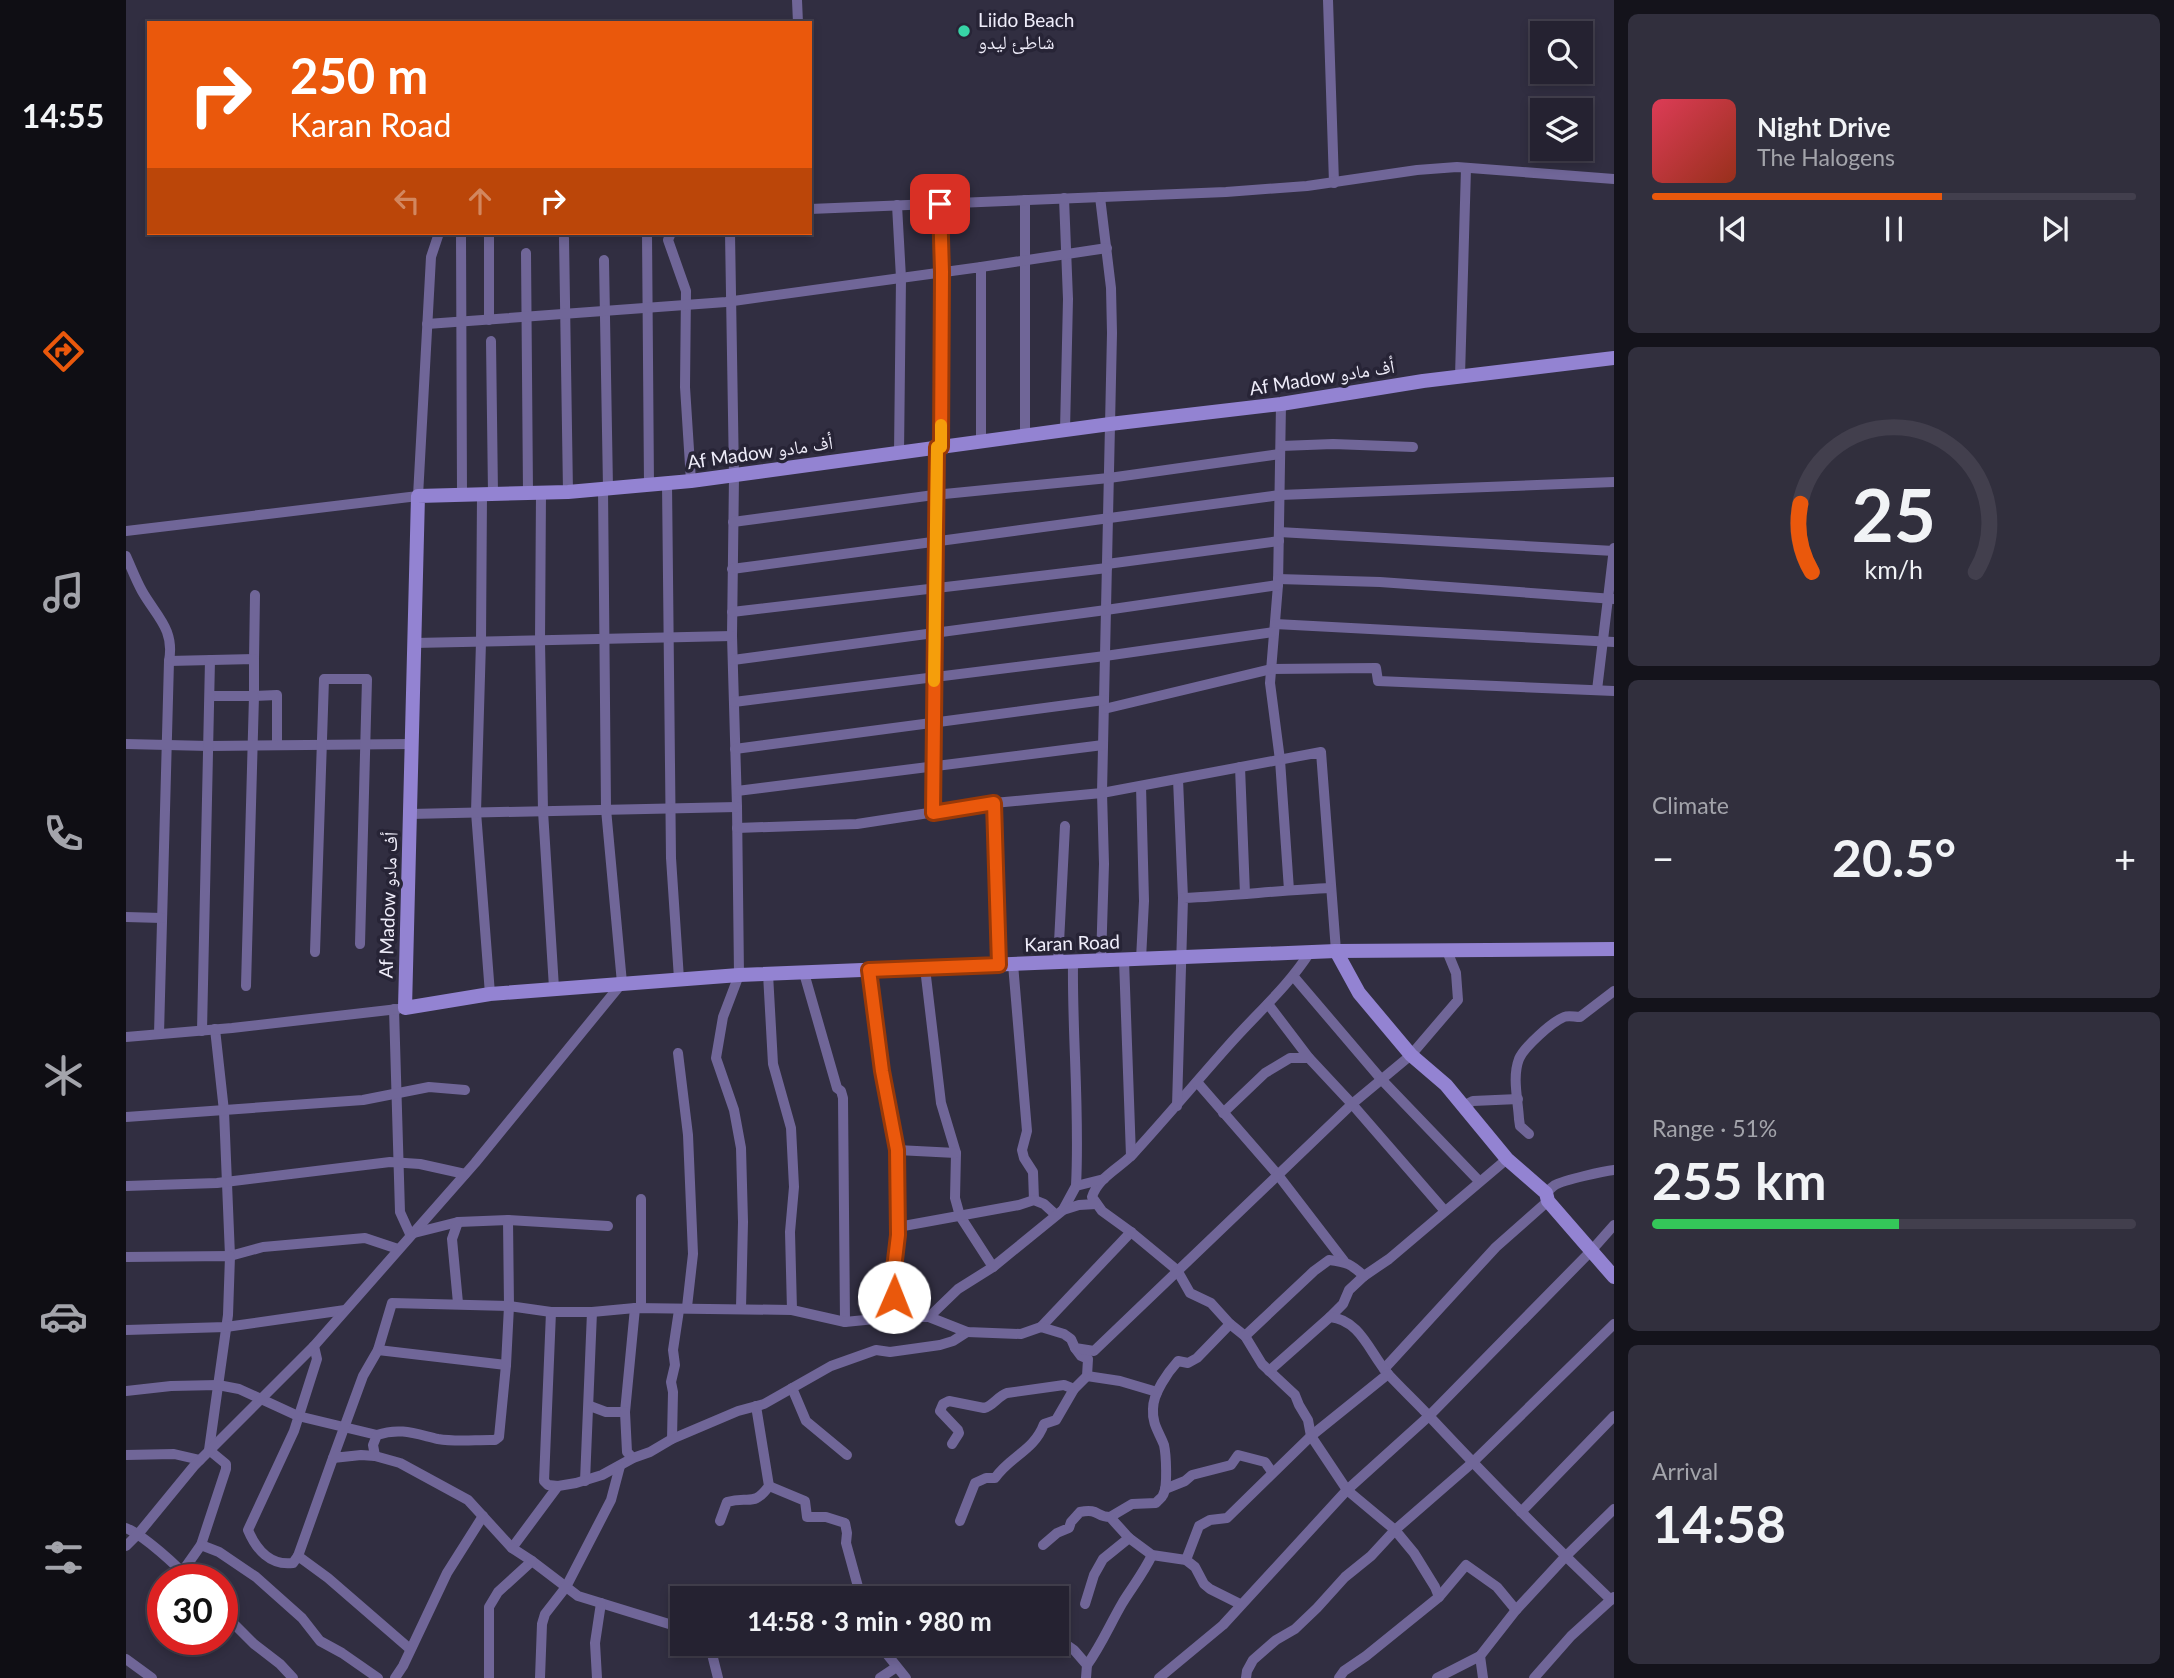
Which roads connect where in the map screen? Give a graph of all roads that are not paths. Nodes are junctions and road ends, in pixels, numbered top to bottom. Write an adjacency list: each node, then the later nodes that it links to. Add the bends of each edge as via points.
1 (797, 0): 3 (street)
2 (1328, 0): 6 (street)
3 (798, 21)
4 (1466, 168): 5 (street); 6 (street, via 1417,170); 39 (street)
5 (1614, 179)
6 (1334, 183): 7 (street)
7 (1100, 197): 8 (street); 20 (street)
8 (1064, 198): 9 (street); 22 (street)
9 (1025, 200): 10 (street); 24 (street)
10 (940, 204): 11 (street); 26 (street)
11 (897, 205): 12 (street); 27 (street)
12 (812, 209)
13 (438, 235): 36 (street, via 432,257)
14 (461, 235): 35 (street)
15 (489, 235): 34 (street)
16 (647, 235): 30 (street)
17 (670, 235): 29 (street)
18 (730, 235): 28 (street)
19 (564, 238): 32 (street)
20 (1107, 248): 22 (street); 41 (street, via 1112,333)
21 (526, 253): 33 (street)
22 (1066, 254): 24 (street); 42 (street)
23 (604, 260): 31 (street)
24 (1025, 260): 25 (street); 43 (street)
25 (981, 267): 26 (street); 44 (street)
26 (942, 272): 27 (street); 45 (street)
27 (901, 278): 28 (street); 48 (street)
28 (731, 302): 29 (street); 49 (street)
29 (687, 306): 30 (street); 51 (street, via 685,387)
30 (647, 309): 31 (street); 54 (street)
31 (606, 312): 32 (street); 55 (street)
32 (566, 315): 33 (street); 56 (street)
33 (526, 318): 34 (street); 57 (street)
34 (489, 320): 35 (street)
35 (461, 322): 36 (street); 59 (street)
36 (427, 324): 62 (street)
37 (491, 341): 58 (street)
38 (1614, 358): 39 (street, Af Madow أف مادو)
39 (1460, 376): 40 (street, Af Madow أف مادو)
40 (1281, 404): 41 (street, Af Madow أف مادو); 47 (street)
41 (1110, 424): 42 (street, Af Madow أف مادو); 50 (street)
42 (1065, 430): 43 (street, Af Madow أف مادو)
43 (1025, 435): 44 (street, Af Madow أف مادو)
44 (981, 441): 45 (street, Af Madow أف مادو)
45 (939, 447): 48 (street, Af Madow أف مادو); 60 (street)
46 (1413, 447): 47 (street, via 1333,444)
47 (1280, 450): 50 (street); 61 (street)
48 (899, 453): 49 (street, Af Madow أف مادو)
49 (734, 476): 51 (street, Af Madow أف مادو); 64 (street)
50 (1109, 478): 60 (street); 63 (street)
51 (691, 481): 53 (street, Af Madow أف مادو)
52 (1614, 482): 61 (street)
53 (667, 483): 54 (street, Af Madow أف مادو); 81 (street)
54 (649, 485): 55 (street, Af Madow أف مادو)
55 (606, 488): 56 (street, Af Madow أف مادو); 82 (street)
56 (568, 492): 57 (street, Af Madow أف مادو)
57 (535, 493): 58 (street, Af Madow أف مادو); 83 (street)
58 (488, 494): 59 (street, Af Madow أف مادو); 84 (street)
59 (462, 495): 62 (street, Af Madow أف مادو)
60 (936, 495): 64 (street); 67 (street)
61 (1280, 495): 63 (street); 66 (street)
62 (418, 496): 65 (street); 86 (street, Af Madow أف مادو)
63 (1108, 519): 67 (street); 70 (street)
64 (733, 522): 71 (street)
65 (126, 531)
66 (1279, 536): 68 (street); 70 (street); 72 (street)
67 (936, 542): 71 (street); 73 (street)
68 (1614, 550): 75 (street)
69 (126, 556): 91 (street, via 167,629)
70 (1107, 566): 73 (street); 76 (street)
71 (732, 569): 77 (street)
72 (1278, 582): 75 (street, via 1380,582); 76 (street); 78 (street)
73 (935, 588): 77 (street); 79 (street)
74 (255, 595): 88 (street)
75 (1611, 598): 85 (street)
76 (1106, 611): 79 (street); 87 (street)
77 (732, 612): 80 (street)
78 (1275, 628): 85 (street); 87 (street); 92 (street)
79 (935, 633): 90 (street); 93 (street)
80 (732, 636): 81 (street); 90 (street)
81 (670, 638): 82 (street); 120 (street)
82 (604, 639): 83 (street); 121 (street)
83 (540, 640): 84 (street); 122 (street)
84 (481, 642): 86 (street); 123 (street)
85 (1609, 642): 94 (street)
86 (414, 643): 103 (street, Af Madow أف مادو)
87 (1105, 656): 93 (street); 99 (street)
88 (254, 659): 89 (street); 97 (street)
89 (210, 660): 91 (street); 96 (street)
90 (733, 660): 98 (street)
91 (169, 661): 107 (street)
92 (1271, 669): 94 (street, via 1376,668 1378,681); 99 (street); 111 (street)
93 (934, 677): 98 (street); 100 (street)
94 (1597, 690): 95 (street)
95 (1614, 691)
96 (210, 696): 97 (street); 108 (street)
97 (254, 696): 104 (street, via 277,695); 109 (street)
98 (734, 702): 110 (street)
99 (1104, 704): 100 (street); 106 (street)
100 (934, 723): 110 (street); 112 (street)
101 (126, 744): 107 (street)
102 (365, 744): 103 (street); 105 (street); 105 (street, via 367,678 324,679); 134 (street)
103 (412, 744): 125 (street, Af Madow أف مادو)
104 (277, 745): 105 (street); 109 (street)
105 (321, 745): 138 (street)
106 (1103, 745): 112 (street); 117 (street)
107 (167, 746): 108 (street); 133 (street)
108 (209, 746): 109 (street); 161 (street)
109 (253, 746): 154 (street)
110 (735, 748): 116 (street)
111 (1280, 760): 113 (street); 128 (street, via 1321,752); 129 (street)
112 (933, 767): 116 (street); 124 (street)
113 (1240, 767): 114 (street); 130 (street)
114 (1178, 779): 115 (street); 131 (street)
115 (1141, 786): 117 (street); 141 (street)
116 (737, 791): 119 (street)
117 (1102, 793): 118 (street); 143 (street)
118 (994, 803): 124 (street); 145 (street)
119 (737, 807): 120 (street); 127 (street)
120 (672, 808): 121 (street); 152 (street)
121 (607, 809): 122 (street); 153 (street)
122 (543, 811): 123 (street); 155 (street)
123 (476, 812): 125 (street); 157 (street)
124 (933, 813): 127 (street, via 857,824)
125 (410, 814): 159 (street, Af Madow أف مادو)
126 (1065, 826): 144 (street)
127 (737, 828): 150 (street)
128 (1331, 888): 129 (street); 136 (street)
129 (1289, 890): 130 (street)
130 (1245, 894): 131 (street)
131 (1183, 898): 140 (street)
132 (126, 917): 133 (street)
133 (162, 918): 162 (street)
134 (360, 944)
135 (1614, 949): 137 (street, Karan Road)
136 (1336, 951): 137 (street, Karan Road); 139 (street, Karan Road); 165 (street, via 1359,993)
137 (1447, 951): 165 (street, via 1456,973 1458,1000)
138 (315, 952)
139 (1310, 952): 140 (street, Karan Road); 151 (street)
140 (1182, 958): 141 (street, Karan Road); 173 (street)
141 (1141, 959): 142 (street, Karan Road)
142 (1124, 960): 143 (street, Karan Road); 181 (street)
143 (1101, 961): 144 (street, Karan Road)
144 (1066, 962): 145 (street, Karan Road); 191 (street, via 1073,1003)
145 (1006, 965): 146 (street, Karan Road); 194 (street, via 1027,1131 1022,1150 1033,1172)
146 (925, 968): 147 (street, Karan Road); 180 (street, via 940,1103)
147 (869, 970): 148 (street, Karan Road); 179 (street)
148 (804, 972): 149 (street, Karan Road); 227 (street, via 843,1098)
149 (768, 974): 150 (street, Karan Road); 221 (street, via 773,1064 791,1128)
150 (739, 975): 152 (street, Karan Road); 219 (street, via 723,1017 716,1058 741,1148)
151 (1294, 977): 158 (street); 167 (street)
152 (679, 979): 153 (street, Karan Road)
153 (622, 984): 155 (street, Karan Road); 185 (street)
154 (246, 986)
155 (554, 988): 157 (street, Karan Road)
156 (1614, 991): 171 (street, via 1580,1017 1563,1017 1529,1045 1519,1059)
157 (490, 994): 159 (street, Karan Road)
158 (1268, 1004): 166 (street); 168 (street)
159 (399, 1009): 160 (street); 170 (street)
160 (215, 1030): 161 (street); 175 (street)
161 (202, 1031): 162 (street)
162 (159, 1034): 163 (street)
163 (126, 1037)
164 (678, 1053): 218 (street, via 688,1135 693,1254)
165 (1411, 1055): 167 (street); 174 (street)
166 (1309, 1058): 172 (street); 176 (street, via 1290,1058 1265,1073)
167 (1381, 1079): 172 (street); 188 (street)
168 (1197, 1082): 173 (street); 176 (street)
169 (465, 1090): 170 (street, via 429,1087)
170 (397, 1093): 175 (street); 183 (street)
171 (1518, 1099): 174 (street, via 1473,1101); 178 (street, via 1520,1125)
172 (1352, 1104): 186 (street); 196 (street)
173 (1177, 1106): 181 (street)
174 (1463, 1106): 182 (street)
175 (223, 1111): 177 (street); 189 (street)
176 (1223, 1113): 186 (street)
177 (126, 1117)
178 (1530, 1134)
179 (897, 1150): 180 (street); 203 (street)
180 (956, 1153): 198 (street, via 955,1198)
181 (1131, 1156): 187 (street)
182 (1507, 1159): 188 (street); 192 (street)
183 (400, 1163): 185 (street); 189 (street); 205 (street, via 400,1212)
184 (1614, 1170): 192 (street, via 1564,1181)
185 (465, 1174): 205 (street)
186 (1278, 1175): 210 (street); 212 (street)
187 (1104, 1179): 191 (street); 195 (street, via 1094,1190)
188 (1479, 1181): 196 (street)
189 (228, 1182): 190 (street); 208 (street)
190 (126, 1186)
191 (1076, 1186): 197 (street)
192 (1547, 1197): 207 (street); 240 (street, via 1496,1247)
193 (641, 1199): 217 (street)
194 (1034, 1200): 197 (street); 198 (street)
195 (1096, 1204): 197 (street); 204 (street)
196 (1444, 1210): 213 (street)
197 (1059, 1212): 211 (street)
198 (960, 1216): 203 (street); 211 (street)
199 (508, 1220): 200 (street); 202 (street); 216 (street)
200 (458, 1222): 205 (street); 215 (street, via 452,1239)
201 (1614, 1225): 207 (street)
202 (608, 1226)
203 (898, 1227): 224 (street)
204 (1131, 1232): 212 (street); 231 (street)
205 (410, 1234): 206 (street)
206 (398, 1249): 208 (street, via 365,1238 263,1247); 220 (street)
207 (1591, 1251): 214 (street); 252 (street)
208 (230, 1256): 209 (street); 230 (street)
209 (126, 1257)
210 (1343, 1261): 213 (street); 234 (street, via 1329,1260 1321,1266)
211 (993, 1267): 225 (street, via 958,1289)
212 (1177, 1270): 228 (street, via 1190,1293 1211,1303); 236 (street, via 1094,1352)
213 (1364, 1276): 226 (street)
214 (1614, 1277)
215 (458, 1303): 216 (street); 237 (street, via 393,1303)
216 (509, 1306): 222 (street); 238 (street)
217 (638, 1308): 218 (street); 223 (street); 250 (street)
218 (683, 1308): 219 (street); 257 (street, via 673,1350)
219 (741, 1308): 221 (street)
220 (345, 1310): 230 (street); 235 (street)
221 (792, 1310): 227 (street)
222 (551, 1311): 223 (street); 270 (street, via 544,1481)
223 (592, 1312): 248 (street)
224 (895, 1317): 225 (street); 227 (street)
225 (929, 1317): 233 (street)
226 (1330, 1317): 239 (street); 240 (street, via 1348,1322 1362,1335)
227 (845, 1322)
228 (1230, 1324): 234 (street); 246 (street, via 1197,1358 1188,1363 1178,1361)
229 (1614, 1324): 266 (street)
230 (226, 1327): 232 (street); 242 (street)
231 (1041, 1327): 233 (street, via 1021,1334); 236 (street, via 1064,1334)
232 (126, 1329)
233 (967, 1332): 243 (street, via 940,1345 876,1350 831,1366)
234 (1245, 1336): 239 (street)
235 (314, 1346): 247 (street); 251 (street, via 317,1359)
236 (1075, 1348): 241 (street, via 1088,1359)
237 (378, 1350): 238 (street); 254 (street)
238 (506, 1365): 255 (street, via 500,1432 495,1440 440,1439 416,1432)
239 (1269, 1371): 256 (street, via 1295,1395)
240 (1386, 1372): 252 (street); 256 (street)
241 (1087, 1376): 244 (street); 246 (street)
242 (218, 1385): 245 (street); 247 (street); 259 (street)
243 (792, 1388): 249 (street); 261 (street, via 806,1421)
244 (1074, 1389): 258 (street, via 1064,1385 1007,1393 985,1408 949,1401 940,1411 959,1433); 279 (street, via 1056,1420 1044,1424 1029,1448 995,1478 975,1483)
245 (126, 1391)
246 (1157, 1392): 272 (street, via 1153,1416 1164,1446)
247 (262, 1398): 251 (street); 259 (street)
248 (590, 1406): 250 (street); 269 (street)
249 (756, 1406): 257 (street); 271 (street)
250 (625, 1412): 264 (street, via 627,1451)
251 (298, 1416): 254 (street); 291 (street, via 248,1530 254,1545)
252 (1429, 1416): 266 (street); 273 (street)
253 (1614, 1416): 275 (street)
254 (344, 1427): 255 (street); 263 (street)
255 (377, 1435): 262 (street)
256 (1311, 1436): 268 (street); 273 (street)
257 (672, 1439): 264 (street)
258 (952, 1444)
259 (209, 1450): 265 (street); 284 (street, via 226,1464)
260 (126, 1455): 265 (street, via 174,1454)
261 (847, 1455)
262 (375, 1456): 263 (street); 276 (street, via 424,1475 468,1500)
263 (333, 1458): 289 (street)
264 (633, 1458): 267 (street)
265 (200, 1460): 282 (street)
266 (1472, 1463): 275 (street); 281 (street)
267 (620, 1466): 269 (street); 298 (street, via 611,1500)
268 (1272, 1472): 272 (street, via 1265,1462 1238,1455 1231,1465 1192,1475); 292 (street, via 1227,1518 1199,1527)
269 (585, 1481): 270 (street)
270 (558, 1486): 287 (street)
271 (769, 1486): 278 (street, via 751,1501 727,1502); 297 (street, via 805,1501 807,1517 845,1523)
272 (1165, 1489): 277 (street, via 1156,1503 1132,1504)
273 (1347, 1490): 281 (street); 303 (street)
274 (1614, 1510): 290 (street)
275 (1521, 1512): 290 (street)
276 (483, 1516): 287 (street); 308 (street, via 447,1573)
277 (1110, 1517): 283 (street); 285 (street, via 1092,1510 1080,1512 1069,1528)
278 (720, 1521)
279 (960, 1521)
280 (126, 1528): 282 (street)
281 (1395, 1530): 299 (street); 327 (street, via 1295,1629 1253,1660)
282 (139, 1533): 286 (street); 294 (street)
283 (1129, 1538): 288 (street); 302 (street, via 1102,1559)
284 (201, 1545): 295 (street); 296 (street)
285 (1043, 1545)
286 (126, 1546)
287 (512, 1548): 293 (street)
288 (1152, 1555): 292 (street); 313 (street)
289 (298, 1556): 291 (street, via 293,1563 284,1564); 308 (street)
290 (1565, 1557): 300 (street); 304 (street)
291 (268, 1558): 296 (street)
292 (1186, 1560): 303 (street, via 1210,1589)
293 (532, 1561): 298 (street); 319 (street, via 498,1592 489,1608)
294 (173, 1564)
295 (192, 1564)
296 (256, 1577): 317 (street, via 302,1618 320,1641)
297 (857, 1586)
298 (566, 1587): 301 (street); 320 (street, via 549,1606 542,1624)
299 (1439, 1597): 304 (street, via 1466,1565 1497,1587); 328 (street)
300 (1612, 1599): 331 (street)
301 (601, 1603): 305 (street); 321 (street, via 595,1643)
302 (1085, 1604)
303 (1240, 1604): 326 (street, via 1223,1625)
304 (1516, 1610): 311 (street)
305 (670, 1624)
306 (238, 1628): 316 (street)
307 (1069, 1646): 313 (street)
308 (410, 1649): 318 (street)
309 (712, 1656): 322 (street)
310 (887, 1656): 314 (street)
311 (1480, 1657): 329 (street); 330 (street)
312 (126, 1659): 315 (street)
313 (1087, 1665): 325 (street)
314 (895, 1668): 323 (street); 324 (street)
315 (152, 1678)
316 (293, 1678)
317 (378, 1678)
318 (395, 1678)
319 (489, 1678)
320 (540, 1678)
321 (597, 1678)
322 (718, 1678)
323 (880, 1678)
324 (906, 1678)
325 (1086, 1678)
326 (1159, 1678)
327 (1246, 1678)
328 (1339, 1678)
329 (1437, 1678)
330 (1483, 1678)
331 (1534, 1678)

